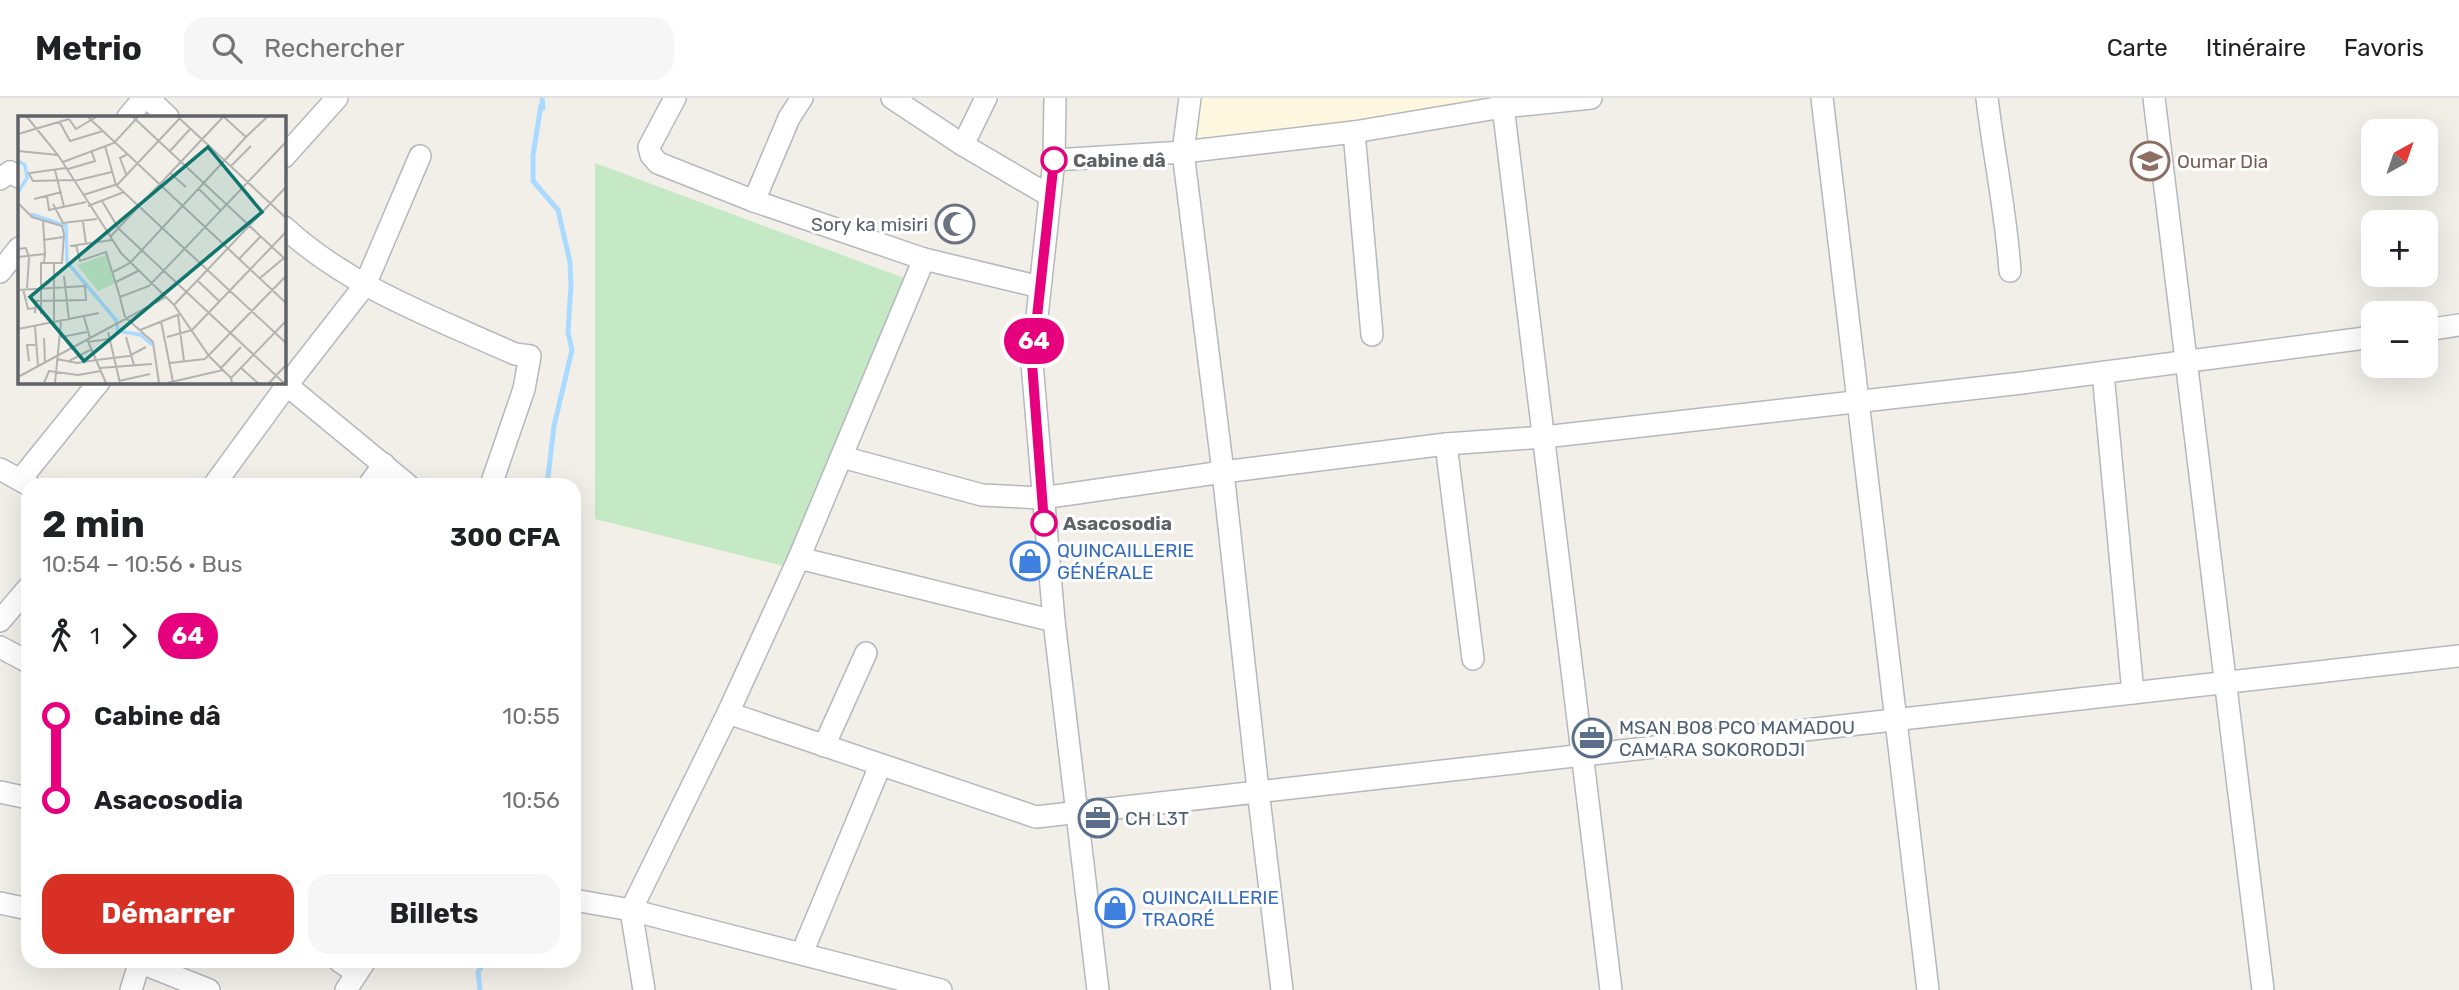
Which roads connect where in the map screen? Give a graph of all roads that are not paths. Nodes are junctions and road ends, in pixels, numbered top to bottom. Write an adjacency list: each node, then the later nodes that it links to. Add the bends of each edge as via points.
1 (146, 98): 14 (street); 15 (street)
2 (337, 98): 19 (street)
3 (675, 98): 25 (street, via 649,147 650,155 658,163)
4 (802, 98): 25 (street)
5 (892, 98): 17 (street)
6 (986, 98): 17 (street)
7 (1055, 98): 21 (street)
8 (1191, 98): 18 (street)
9 (1591, 98): 13 (street)
10 (1822, 98): 39 (street)
11 (1987, 98): 28 (street)
12 (2154, 98): 35 (street)
13 (1503, 103): 16 (street); 40 (street)
14 (129, 116)
15 (167, 116)
16 (1354, 132): 18 (street); 33 (street)
17 (963, 145): 24 (street)
18 (1183, 152): 21 (street); 45 (street)
19 (285, 156)
20 (420, 156): 29 (street)
21 (1054, 160): 24 (street)
22 (18, 176): 23 (street, via 10,172)
23 (0, 179)
24 (1050, 196): 30 (street)
25 (754, 201): 27 (street)
26 (285, 228): 29 (street, via 310,251)
27 (924, 259): 30 (street); 42 (street)
28 (2011, 271)
29 (365, 285): 38 (street); 50 (street, via 515,354 530,356 524,389)
30 (1040, 287): 52 (street, via 1032,363)
31 (2459, 325): 32 (street)
32 (2438, 328)
33 (1372, 335)
34 (2361, 339): 35 (street)
35 (2187, 362): 36 (street); 62 (street)
36 (2103, 373): 39 (street); 63 (street)
37 (99, 383): 46 (street)
38 (285, 383): 43 (street); 47 (street)
39 (1858, 402): 40 (street); 65 (street)
40 (1544, 437): 41 (street); 67 (street)
41 (1446, 444): 45 (street); 61 (street)
42 (842, 457): 52 (street, via 982,495); 53 (street)
43 (384, 464): 48 (street); 49 (street)
44 (0, 469): 51 (street)
45 (1223, 472): 52 (street); 69 (street)
46 (28, 478)
47 (219, 478)
48 (374, 478)
49 (400, 478)
50 (493, 478)
51 (21, 480)
52 (1042, 498): 56 (street)
53 (799, 558): 56 (street); 64 (street)
54 (21, 596): 55 (street)
55 (0, 621)
56 (1054, 621): 72 (street)
57 (0, 647): 60 (street)
58 (866, 653): 66 (street)
59 (2459, 656): 62 (street)
60 (21, 658)
61 (1472, 659)
62 (2227, 682): 63 (street); 88 (street)
63 (2133, 693): 65 (street)
64 (727, 713): 66 (street); 76 (street)
65 (1896, 719): 67 (street); 87 (street)
66 (824, 746): 68 (street)
67 (1582, 754): 69 (street); 86 (street)
68 (880, 766): 72 (street, via 1036,817); 77 (street)
69 (1258, 790): 72 (street); 85 (street)
70 (0, 792): 71 (street)
71 (21, 796)
72 (1078, 810): 84 (street)
73 (581, 901): 76 (street)
74 (0, 903): 75 (street)
75 (21, 908)
76 (631, 910): 77 (street); 82 (street)
77 (802, 953): 83 (street)
78 (138, 968): 80 (street)
79 (157, 968): 81 (street)
80 (131, 990)
81 (209, 990)
82 (644, 990)
83 (940, 990)
84 (1098, 990)
85 (1282, 990)
86 (1611, 990)
87 (1928, 990)
88 (2263, 990)

